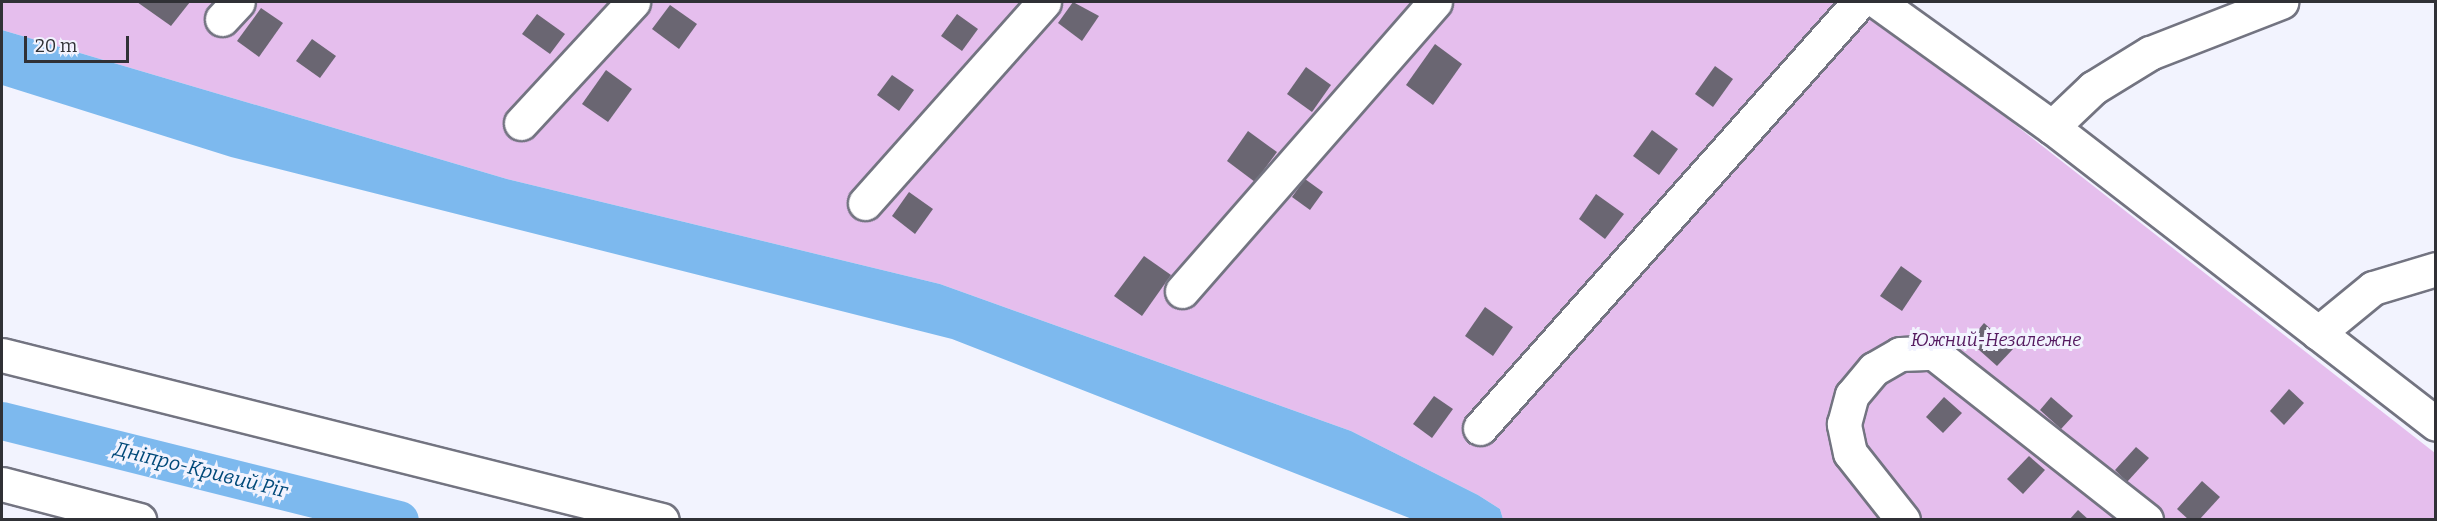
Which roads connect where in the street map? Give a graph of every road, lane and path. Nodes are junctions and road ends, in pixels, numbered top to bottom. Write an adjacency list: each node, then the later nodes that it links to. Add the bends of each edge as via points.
1 (633, 2): 7 (street)
2 (1044, 2): 9 (street)
3 (1435, 2): 11 (street)
4 (1859, 2): 15 (street)
5 (1878, 2): 8 (street)
6 (2281, 2): 8 (street, via 2150,53 2093,88)
7 (521, 123)
8 (2052, 127): 12 (street)
9 (865, 202)
10 (2436, 269): 12 (street, via 2373,288)
11 (1182, 291)
12 (2318, 333): 14 (street)
13 (2, 356): 18 (street)
14 (2436, 424)
15 (1480, 428)
16 (2, 484): 17 (street)
17 (139, 519)
18 (662, 519)
19 (1903, 519): 20 (street, via 1850,453 1844,424 1852,394 1874,369 1900,354 1934,353)
20 (2146, 519)

